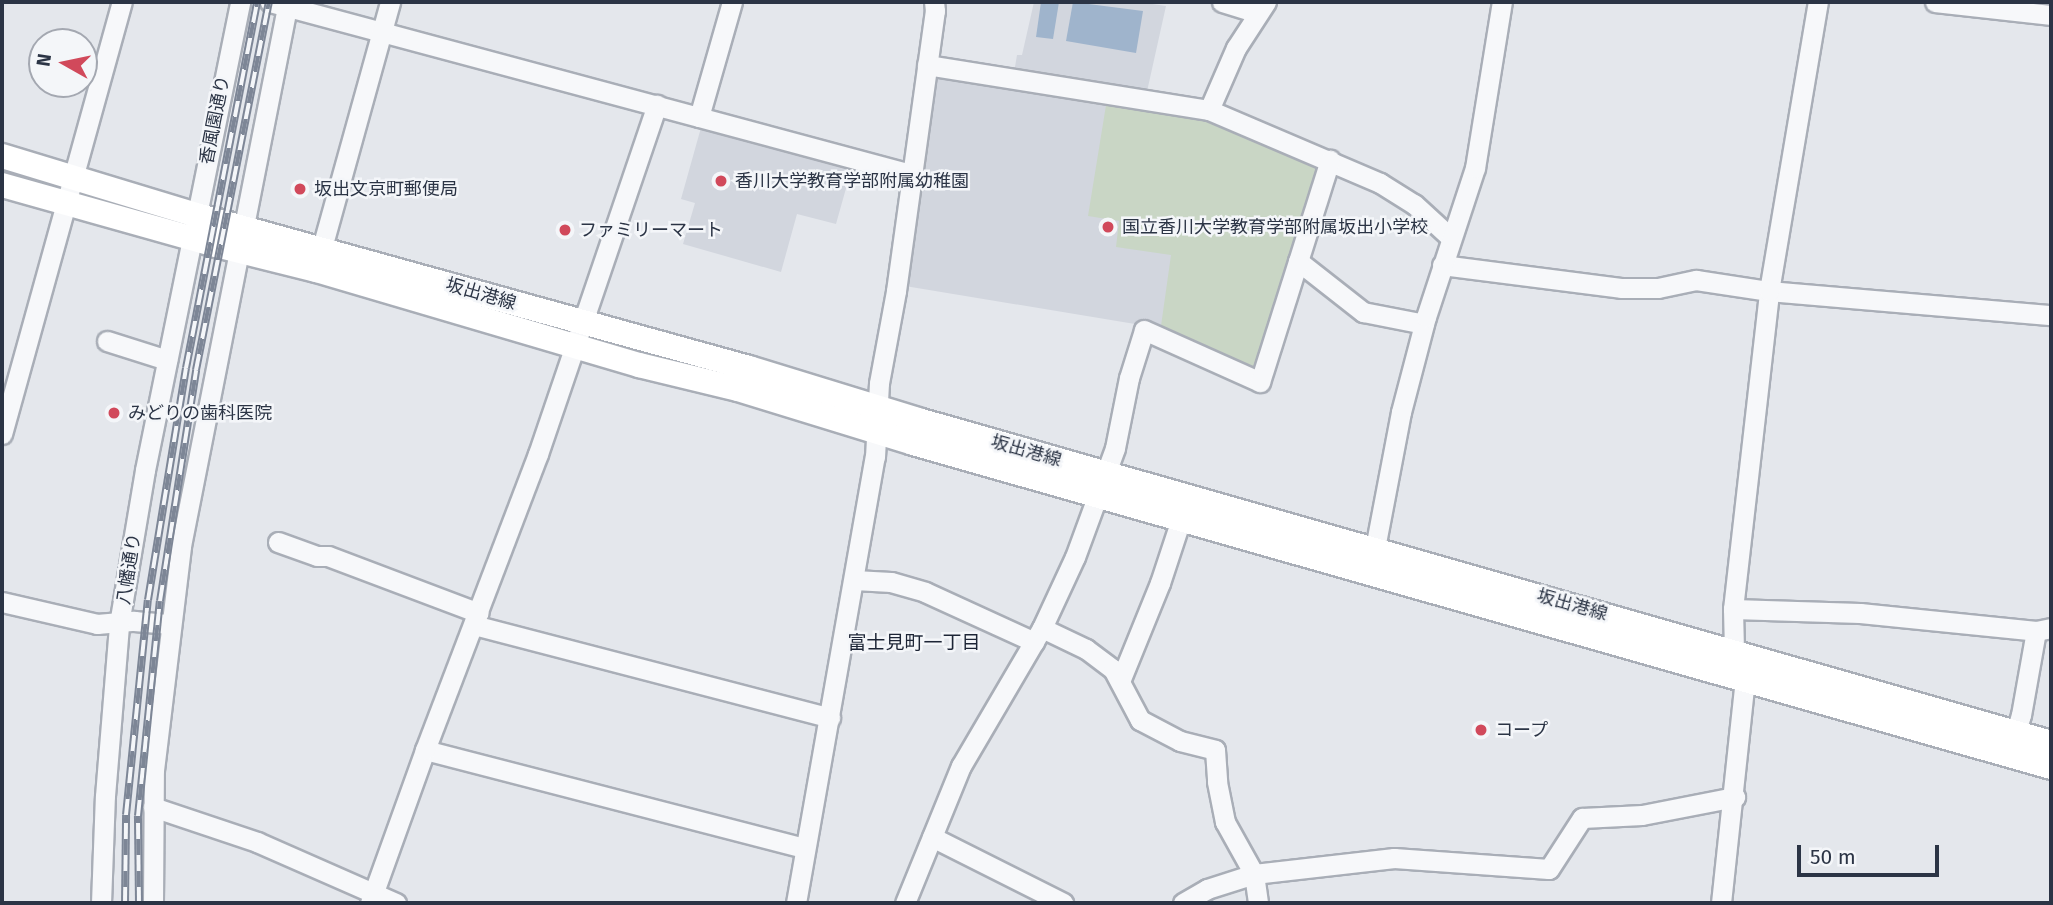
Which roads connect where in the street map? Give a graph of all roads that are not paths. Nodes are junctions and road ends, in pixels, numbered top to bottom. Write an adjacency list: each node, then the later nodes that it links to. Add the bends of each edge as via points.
1 (122, 2): 21 (street)
2 (240, 2): 24 (street, 香風園通り)
3 (390, 2): 13 (street)
4 (732, 2): 17 (street)
5 (934, 2): 14 (street)
6 (1222, 2): 11 (street)
7 (1502, 2): 25 (street, via 1475,168)
8 (1818, 2): 30 (street)
9 (1935, 2): 12 (street)
10 (282, 3): 13 (street); 26 (street)
11 (1261, 8): 16 (street, via 1236,48)
12 (2051, 15)
13 (384, 30): 15 (street); 27 (street)
14 (927, 65): 16 (street); 20 (street)
15 (657, 106): 17 (street); 32 (street)
16 (1209, 110): 19 (street)
17 (699, 117): 20 (street)
18 (2, 156): 21 (main road, 坂出港線)
19 (1330, 160): 25 (street, via 1414,204); 28 (street)
20 (911, 174): 37 (street)
21 (74, 178): 23 (street); 24 (main road, 坂出港線)
22 (2, 185): 23 (main road, 坂出港線)
23 (65, 201): 24 (main road, 坂出港線); 38 (street)
24 (193, 227): 26 (main road, 坂出港線); 36 (street, 八幡通り)
25 (1451, 238): 29 (street)
26 (240, 239): 27 (main road, 坂出港線); 48 (street)
27 (319, 259): 32 (main road, 坂出港線); 35 (main road, 坂出港線)
28 (1297, 261): 33 (street, via 1363,312); 39 (street, via 1259,382 1144,330)
29 (1442, 265): 30 (street, via 1621,288 1658,288 1696,280); 33 (street)
30 (1769, 291): 31 (street); 45 (street)
31 (2051, 315)
32 (583, 322): 35 (street); 37 (main road, 坂出港線)
33 (1424, 324): 42 (street, via 1401,412)
34 (107, 341): 36 (street)
35 (576, 346): 37 (main road, 坂出港線); 46 (street)
36 (167, 360): 47 (street, 八幡通り)
37 (876, 429): 39 (main road, 坂出港線); 43 (street)
38 (2, 434)
39 (1102, 484): 40 (main road, 坂出港線); 42 (main road, 坂出港線); 50 (street, via 1075,557)
40 (1181, 519): 42 (main road, 坂出港線); 52 (street)
41 (278, 542): 46 (street, via 328,556)
42 (1372, 560): 51 (main road, 坂出港線); 53 (main road, 坂出港線)
43 (854, 580): 50 (street, via 891,582 925,592); 54 (street)
44 (2, 602): 47 (street, via 97,624)
45 (1733, 608): 49 (street, via 1860,612); 51 (street)
46 (476, 619): 54 (street); 57 (street)
47 (119, 624): 48 (street); 65 (street, 八幡通り)
48 (170, 624): 60 (street)
49 (2044, 629): 56 (street)
50 (1038, 635): 52 (street, via 1086,649); 61 (street, via 961,766)
51 (1734, 650): 53 (street); 56 (main road, 坂出港線)
52 (1121, 679): 63 (street, via 1140,720 1180,741 1215,750 1225,822)
53 (1745, 680): 56 (main road, 坂出港線); 59 (street)
54 (830, 718): 62 (street)
55 (2051, 743): 56 (main road, 坂出港線)
56 (2012, 744): 58 (main road, 坂出港線)
57 (425, 750): 62 (street); 64 (street)
58 (2051, 767)
59 (1735, 797): 63 (street, via 1642,815 1582,818 1549,869 1394,858); 73 (street)
60 (153, 807): 64 (street, via 257,842); 66 (street)
61 (932, 837): 69 (street); 70 (street)
62 (805, 848): 68 (street)
63 (1254, 874): 71 (street, via 1207,888); 72 (street)
64 (372, 898): 67 (street)
65 (101, 903)
66 (153, 903)
67 (396, 903)
68 (796, 903)
69 (905, 903)
70 (1063, 903)
71 (1183, 903)
72 (1258, 903)
73 (1721, 903)

